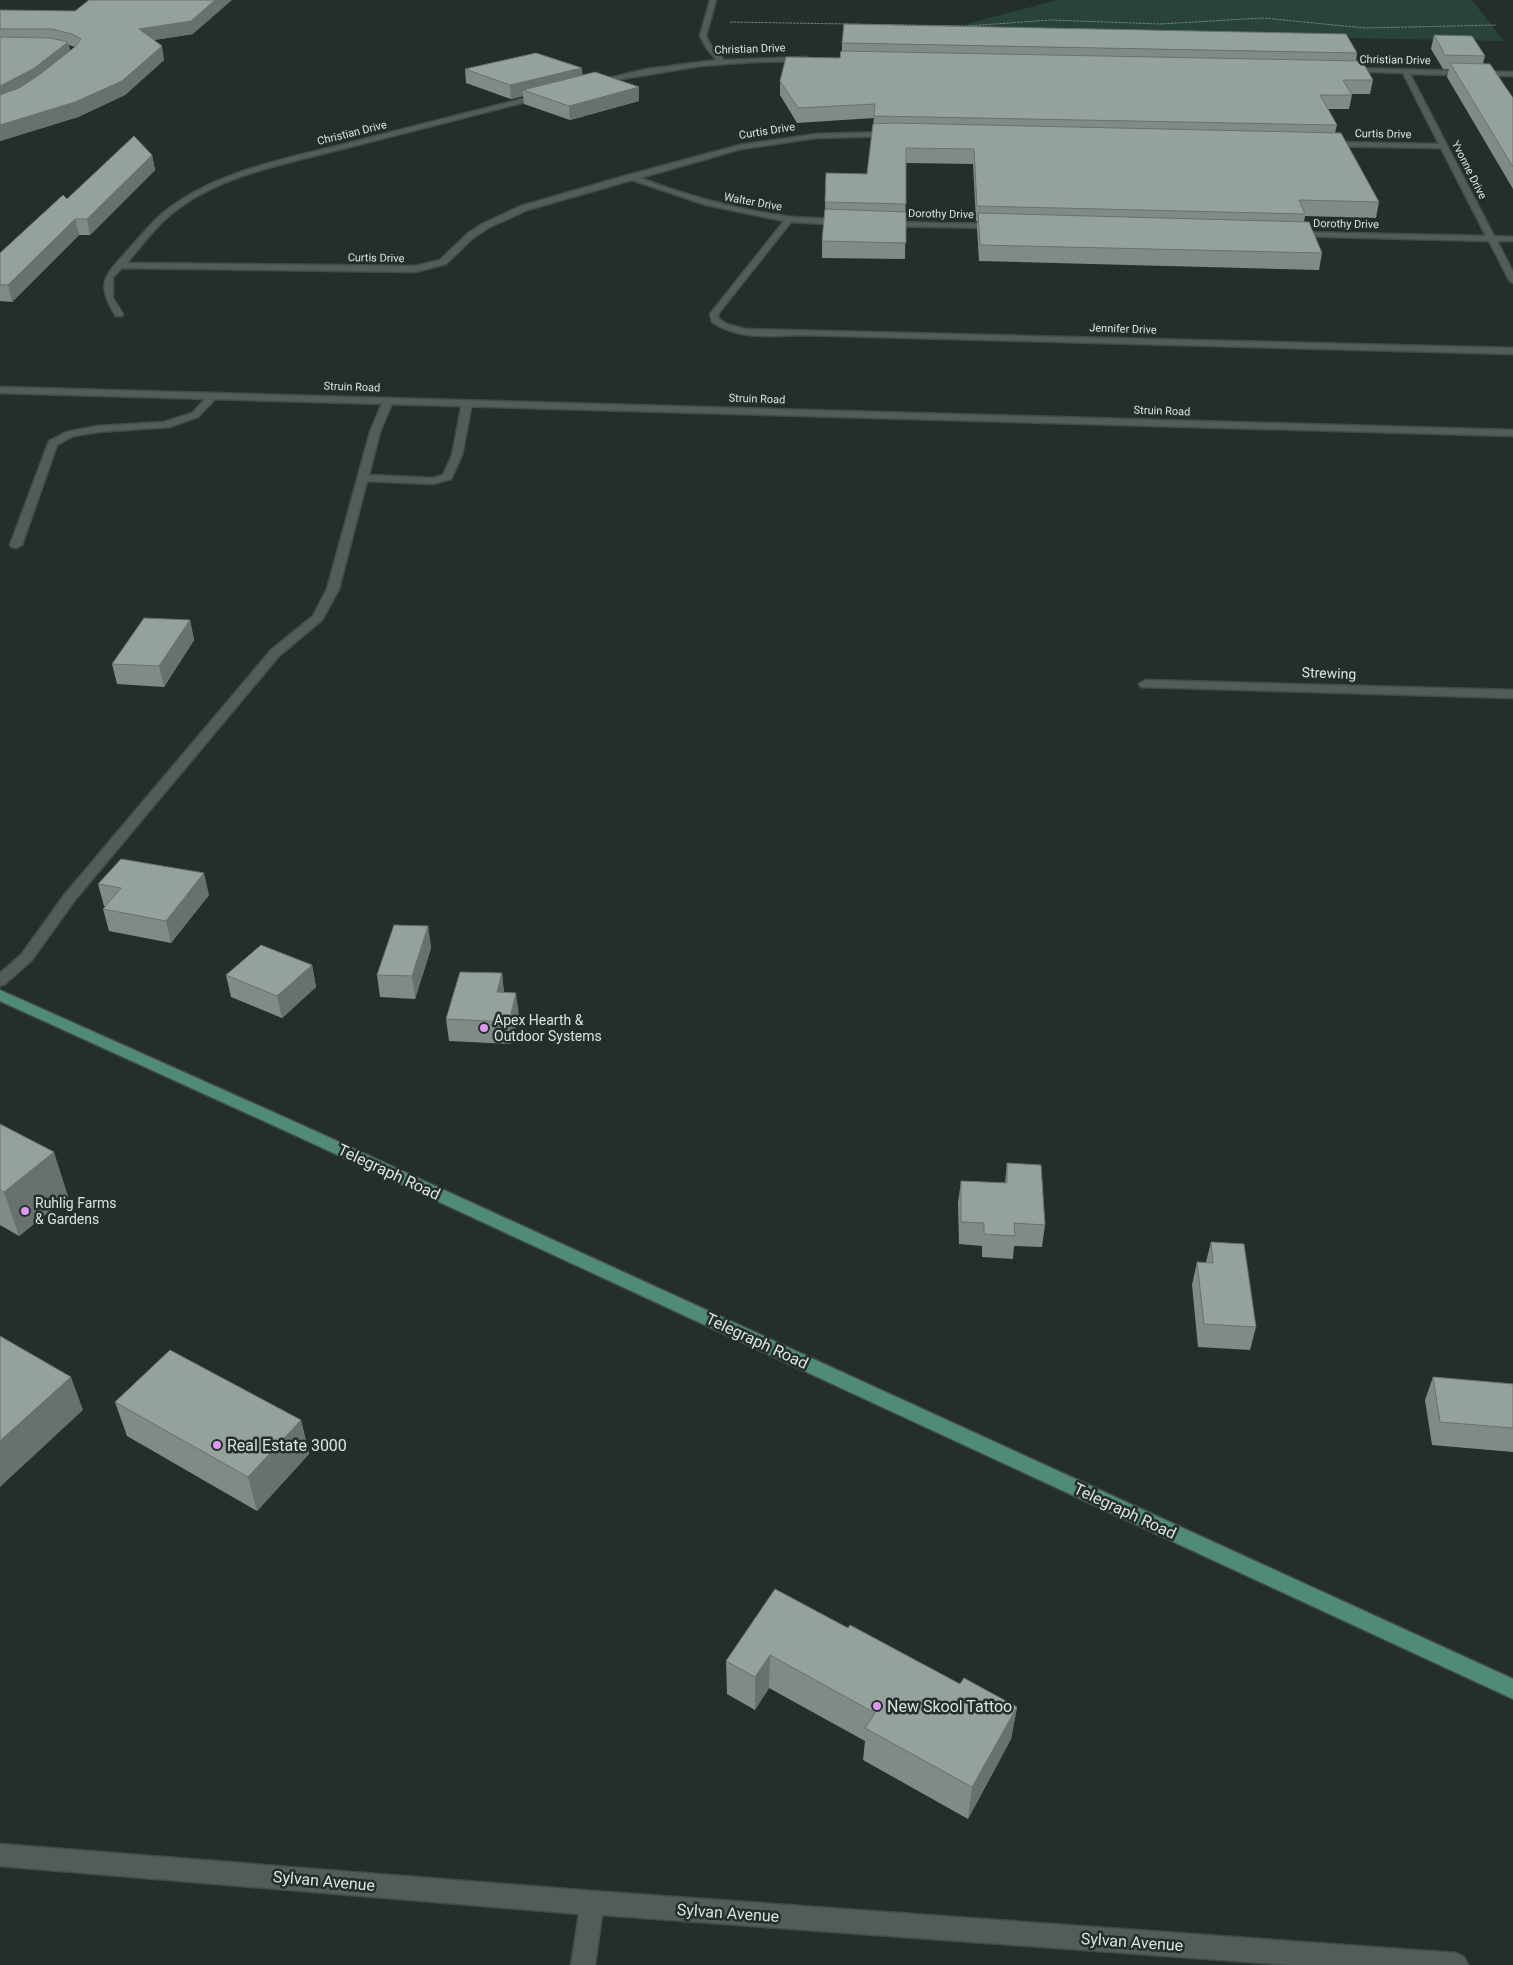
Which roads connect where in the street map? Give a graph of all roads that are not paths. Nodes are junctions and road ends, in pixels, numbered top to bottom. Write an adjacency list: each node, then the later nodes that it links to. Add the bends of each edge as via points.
1 (713, 0): 3 (street, via 703,36)
2 (818, 59): 3 (street, Christian Drive)
3 (722, 61): 7 (street, Christian Drive, via 666,67)
4 (1335, 70): 5 (street, Christian Drive)
5 (1405, 72): 6 (street, Christian Drive); 11 (street, Yvonne Drive)
6 (1513, 74)
7 (587, 85)
8 (549, 94): 20 (street, Christian Drive, via 232,178 176,206)
9 (903, 134): 12 (street, Curtis Drive, via 846,134 775,141 740,147)
10 (1320, 144): 11 (street, Curtis Drive)
11 (1444, 146): 18 (street, Yvonne Drive)
12 (631, 177): 13 (street, Walter Drive, via 713,206); 20 (street, Curtis Drive, via 509,214 470,236 443,262 426,268)
13 (789, 219): 14 (street); 23 (street, Walter Drive, via 714,314 715,320)
14 (855, 223)
15 (875, 223): 16 (street, Dorothy Drive)
16 (1005, 227)
17 (1284, 234): 18 (street, Dorothy Drive)
18 (1492, 239): 19 (street, Dorothy Drive); 21 (street, Yvonne Drive)
19 (1513, 240)
20 (120, 264): 22 (street, Christian Drive, via 109,277 109,298)
21 (1513, 280)
22 (119, 314)
23 (732, 330): 24 (street, Jennifer Drive)
24 (1513, 351)
25 (0, 390): 26 (street, Struin Road)
26 (213, 396): 27 (street, Struin Road); 31 (street, via 195,415 165,425 98,429 70,434 53,443)
27 (388, 401): 28 (street, Struin Road); 30 (street)
28 (467, 403): 29 (street, Struin Road); 30 (street, via 457,455 447,477 433,481)
29 (1513, 433)
30 (362, 478): 34 (street, via 333,589 318,618 275,653 138,813 26,958)
31 (16, 545)
32 (1145, 684): 33 (street, Strewing)
33 (1513, 694)
34 (0, 981)
35 (0, 995): 36 (main road, Telegraph Road)
36 (1513, 1690)
37 (0, 1855): 38 (street, Sylvan Avenue)
38 (592, 1903): 39 (street); 40 (street, Sylvan Avenue)
39 (583, 1965)
40 (1456, 1965)

